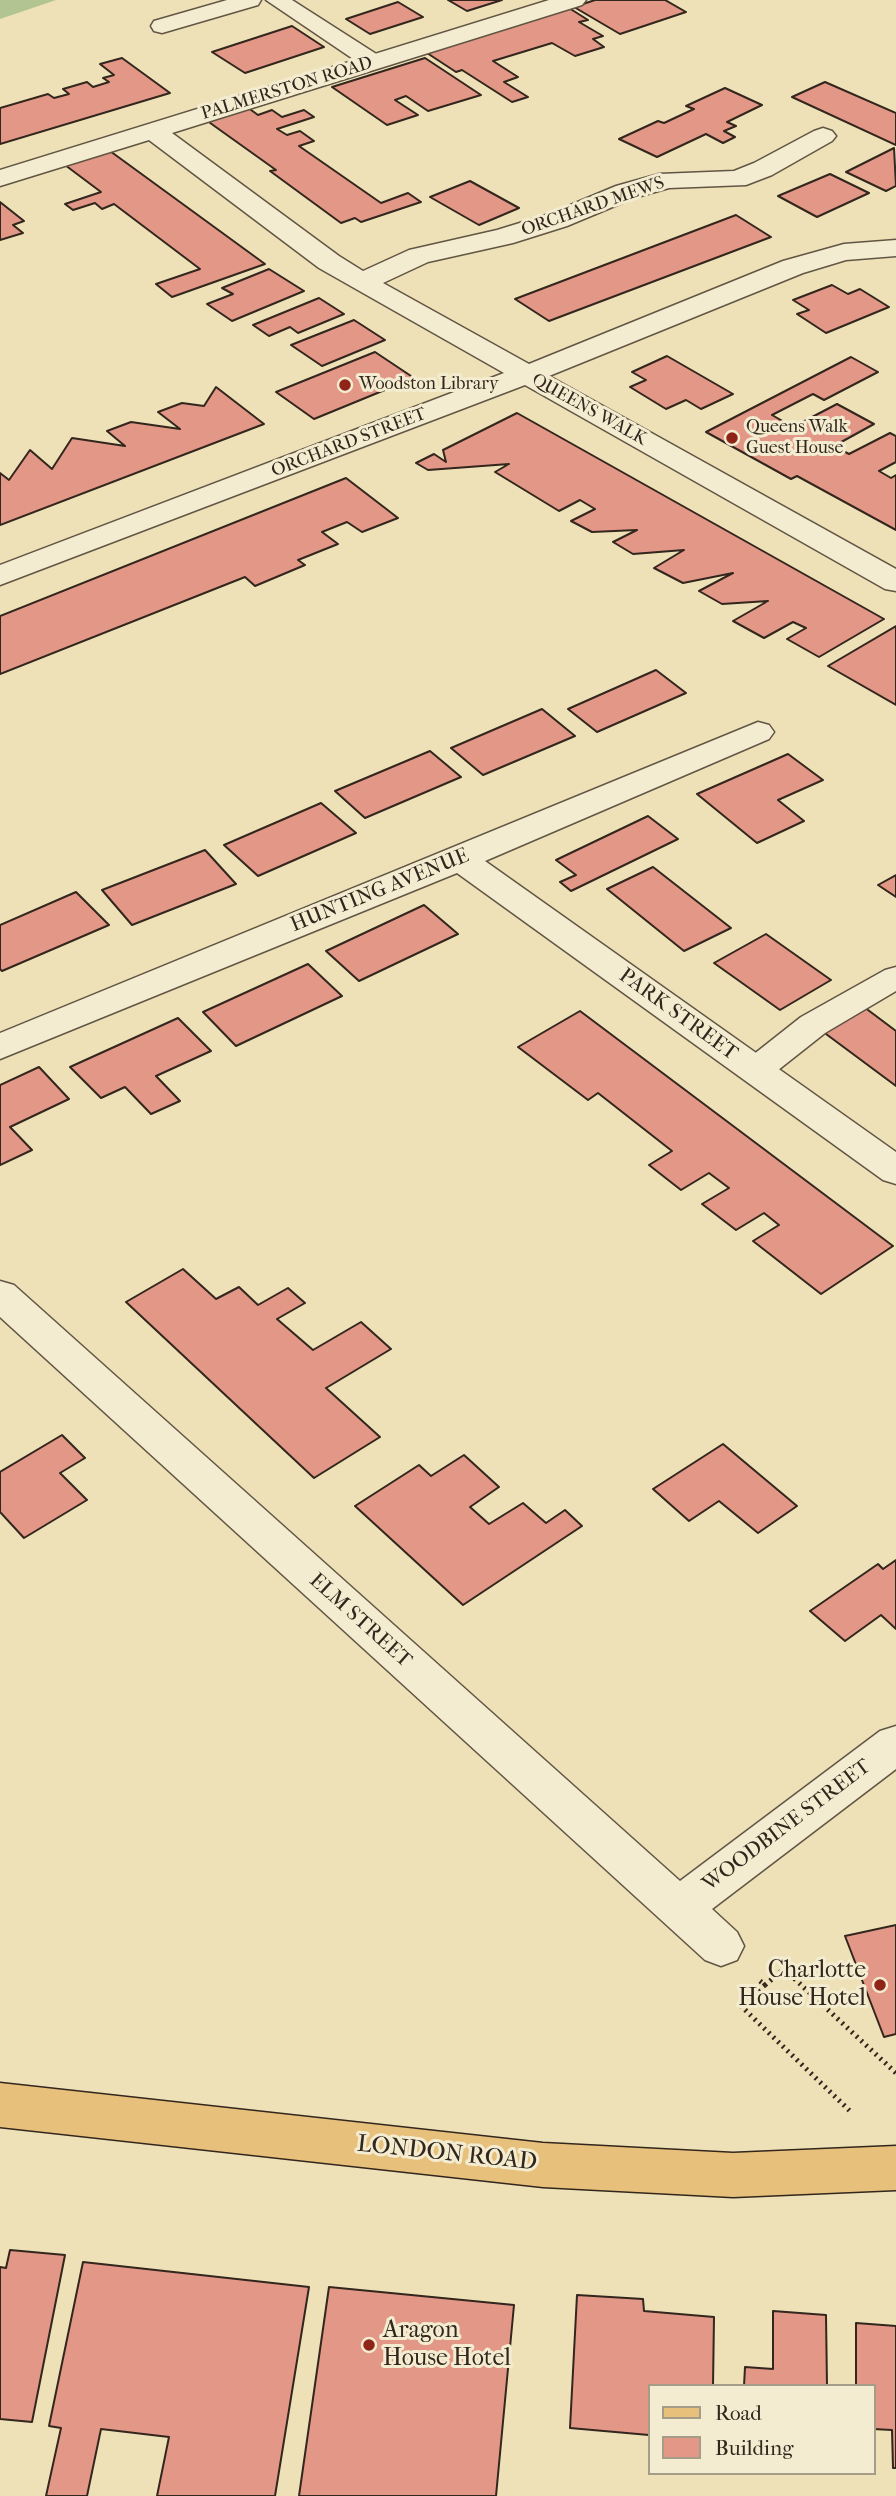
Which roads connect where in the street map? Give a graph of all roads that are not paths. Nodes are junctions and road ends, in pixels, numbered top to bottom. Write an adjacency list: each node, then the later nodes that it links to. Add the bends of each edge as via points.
1 (250, 0): 4 (lane)
2 (277, 0): 5 (lane)
3 (574, 0): 5 (street, PALMERSTON ROAD)
4 (162, 26)
5 (373, 62): 6 (street, PALMERSTON ROAD)
6 (153, 131): 8 (street, PALMERSTON ROAD); 10 (street, QUEENS WALK)
7 (823, 136): 10 (street, ORCHARD MEWS, via 737,179 668,180 504,237 419,256)
8 (0, 178)
9 (896, 248): 11 (street, ORCHARD STREET, via 844,252 793,267)
10 (362, 282): 11 (street, QUEENS WALK)
11 (526, 375): 12 (street, ORCHARD STREET); 13 (street, QUEENS WALK)
12 (0, 576)
13 (896, 582)
14 (758, 732): 15 (street, HUNTING AVENUE)
15 (460, 859): 17 (street, HUNTING AVENUE); 18 (street, PARK STREET)
16 (896, 976): 18 (lane, via 813,1025)
17 (0, 1047)
18 (756, 1070): 19 (street, PARK STREET)
19 (896, 1171)
20 (0, 1296): 22 (street, ELM STREET)
21 (896, 1744): 22 (street, WOODBINE STREET)
22 (678, 1908): 23 (street, ELM STREET)
23 (720, 1946)
24 (0, 2105): 25 (main road, LONDON ROAD, via 543,2165 733,2175)
25 (896, 2168)

